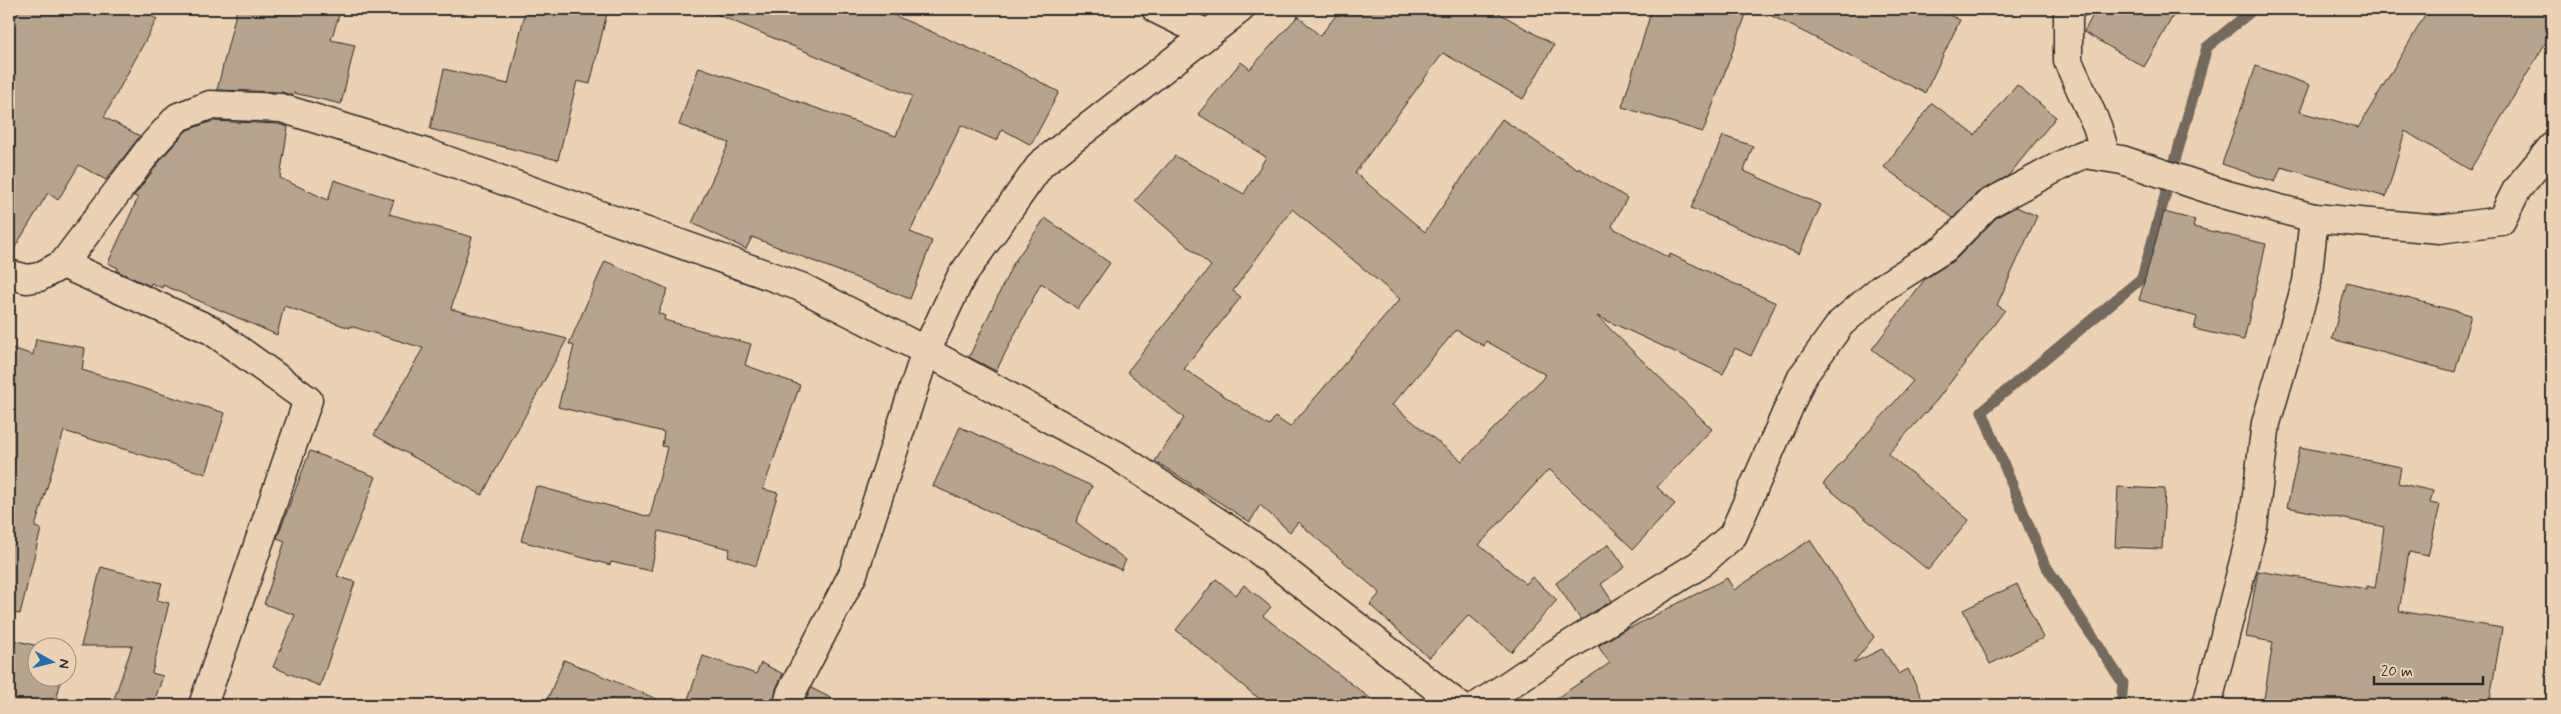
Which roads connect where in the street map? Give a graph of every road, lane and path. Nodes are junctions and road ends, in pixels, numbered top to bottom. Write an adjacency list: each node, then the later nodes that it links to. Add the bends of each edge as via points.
1 (1156, 9): 4 (street)
2 (1240, 9): 4 (street)
3 (2071, 9): 6 (street, via 2068,15 2068,60 2097,126)
4 (1207, 34): 10 (street, via 1041,164 960,278)
5 (2552, 147): 7 (street, via 2517,190 2501,221 2439,229)
6 (2106, 156): 7 (street, via 2227,195); 14 (street, via 2085,154 2075,158 1988,204 1945,248 1882,288 1841,323 1802,377 1733,535 1699,565)
7 (2314, 218): 15 (street, via 2308,282 2266,423 2253,526)
8 (63, 264): 9 (street, via 39,277 26,279); 10 (street, via 151,147 178,117 210,105 281,108 430,154 801,287); 11 (street, via 211,330 308,400)
9 (9, 274)
10 (926, 351): 12 (street, via 853,574 791,693); 13 (street, via 1116,455 1249,543)
11 (203, 705)
12 (788, 705)
13 (1458, 705)
14 (1479, 705)
15 (2207, 705)

